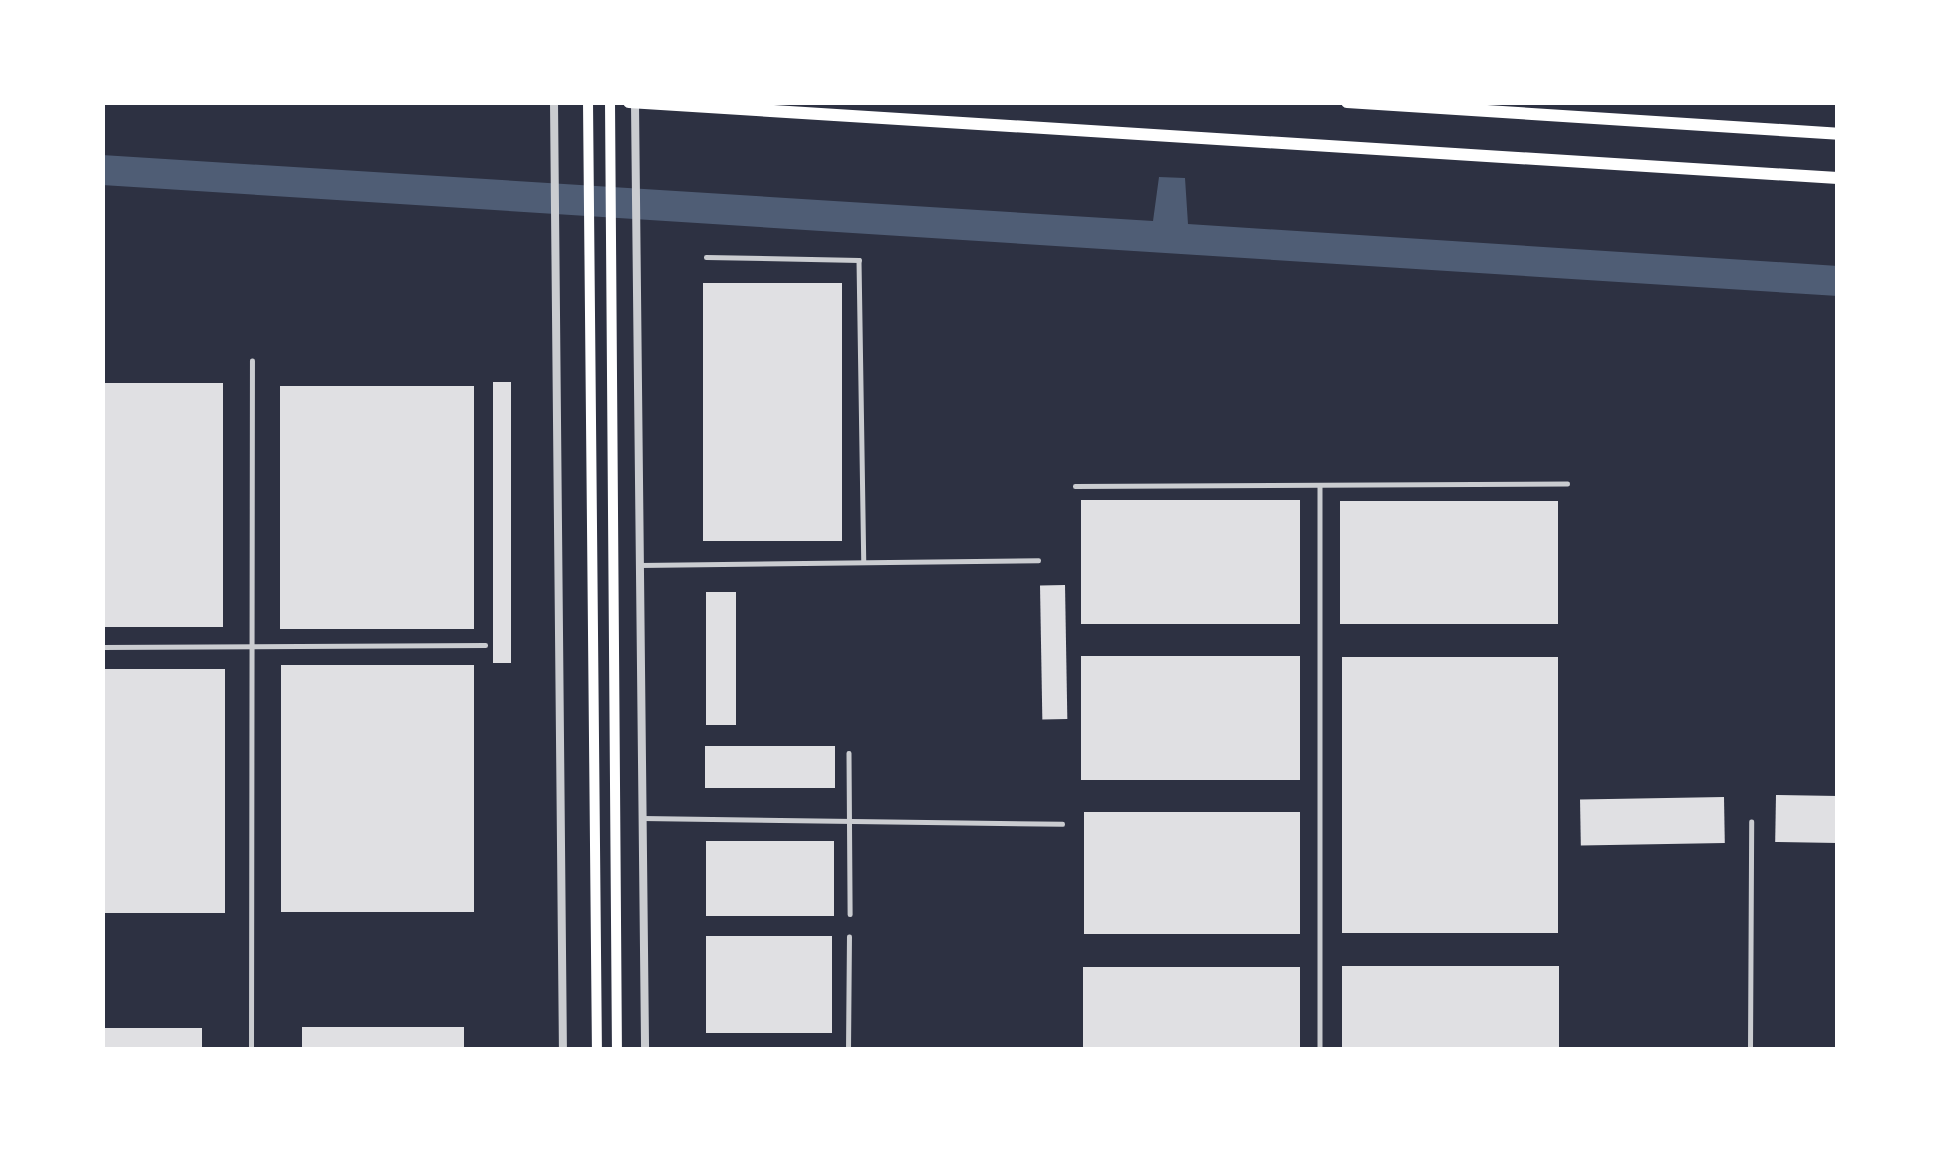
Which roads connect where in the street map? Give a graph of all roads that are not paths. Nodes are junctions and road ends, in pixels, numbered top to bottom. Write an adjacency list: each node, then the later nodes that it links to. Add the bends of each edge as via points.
1 (554, 102): 28 (street)
2 (588, 102): 29 (main road)
3 (610, 102): 30 (main road)
4 (633, 102): 8 (main road); 16 (street)
5 (1347, 102): 6 (main road)
6 (1484, 106): 7 (main road)
7 (1838, 134)
8 (1838, 178)
9 (706, 257): 15 (lane, via 860,260)
10 (252, 361): 19 (lane)
11 (1567, 483): 12 (lane)
12 (1320, 485): 13 (lane); 33 (lane)
13 (1075, 486)
14 (1038, 560): 15 (lane)
15 (865, 562): 16 (lane)
16 (640, 565): 21 (street)
17 (485, 645): 19 (lane)
18 (102, 646): 19 (lane)
19 (252, 646): 27 (lane)
20 (849, 754): 23 (lane)
21 (643, 818): 23 (lane); 31 (street)
22 (1750, 822): 34 (lane)
23 (849, 824): 24 (lane); 25 (lane)
24 (1062, 824)
25 (850, 914)
26 (849, 937): 32 (lane)
27 (251, 1050)
28 (563, 1050)
29 (597, 1050)
30 (616, 1050)
31 (645, 1050)
32 (848, 1050)
33 (1320, 1050)
34 (1750, 1050)

